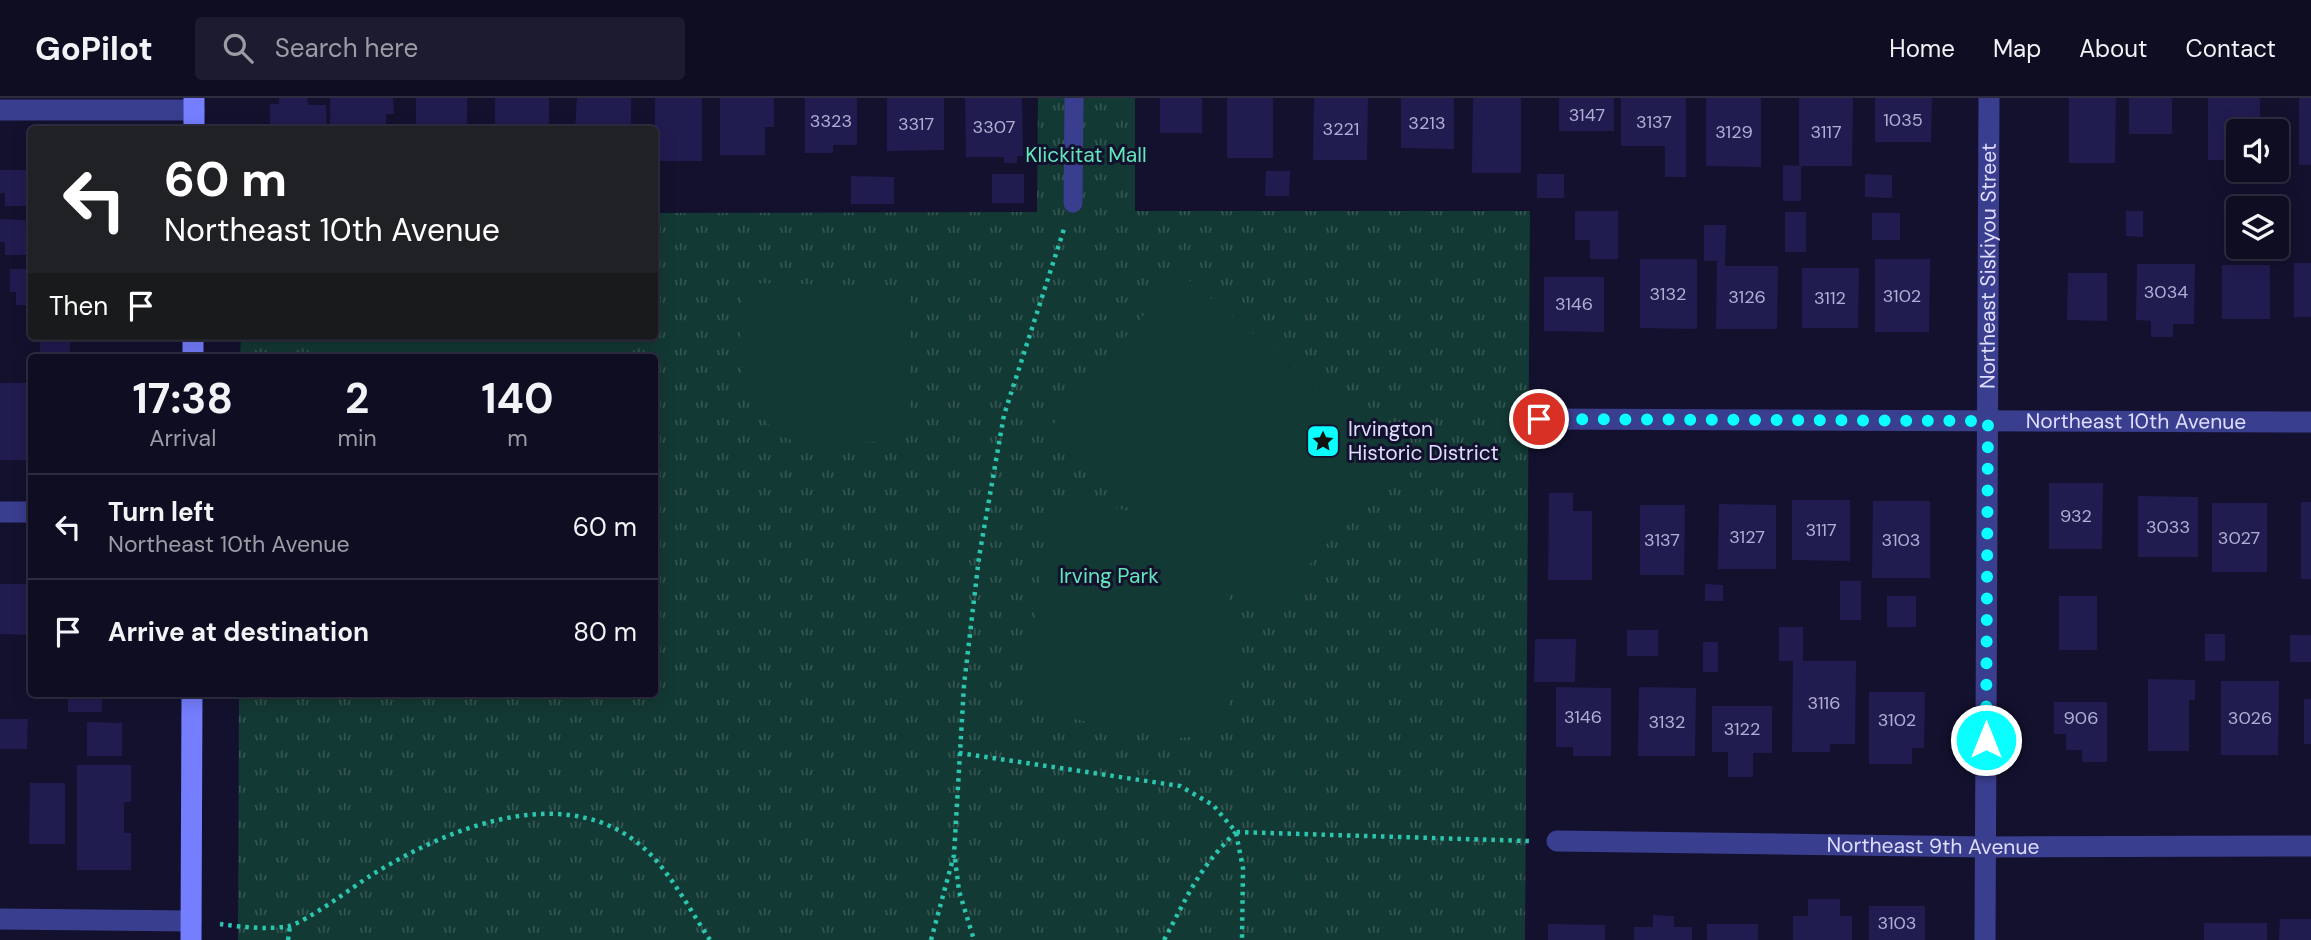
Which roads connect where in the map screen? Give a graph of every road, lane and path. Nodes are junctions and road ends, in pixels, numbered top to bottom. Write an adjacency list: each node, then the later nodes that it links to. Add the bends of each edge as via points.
1 (1074, 98): 5 (lane)
2 (1989, 98): 7 (street, Northeast Siskiyou Street)
3 (0, 110): 4 (street)
4 (194, 113)
5 (1073, 204): 12 (path, via 1004,415 979,557)
6 (1539, 419): 7 (street, Northeast 10th Avenue)
7 (1988, 421): 8 (street, Northeast 10th Avenue); 16 (street, Northeast Siskiyou Street)
8 (2311, 422)
9 (0, 512): 10 (street)
10 (28, 512)
11 (192, 697): 20 (main road)
12 (959, 753): 13 (path, via 1180,786 1213,805); 17 (path)
13 (1236, 832): 14 (path); 25 (path, via 1208,859); 26 (path, via 1243,868)
14 (1557, 841): 16 (street, Northeast 9th Avenue)
15 (2311, 846): 16 (street, Northeast 9th Avenue)
16 (1986, 847): 27 (street, Northeast Siskiyou Street)
17 (954, 855): 23 (path); 24 (path)
18 (0, 919): 20 (street)
19 (290, 926): 20 (path); 21 (path); 22 (path, via 435,840 516,817 557,814 593,819 636,843 653,858)
20 (191, 930)
21 (288, 940)
22 (710, 940)
23 (931, 940)
24 (974, 940)
25 (1164, 940)
26 (1242, 940)
27 (1985, 940)

